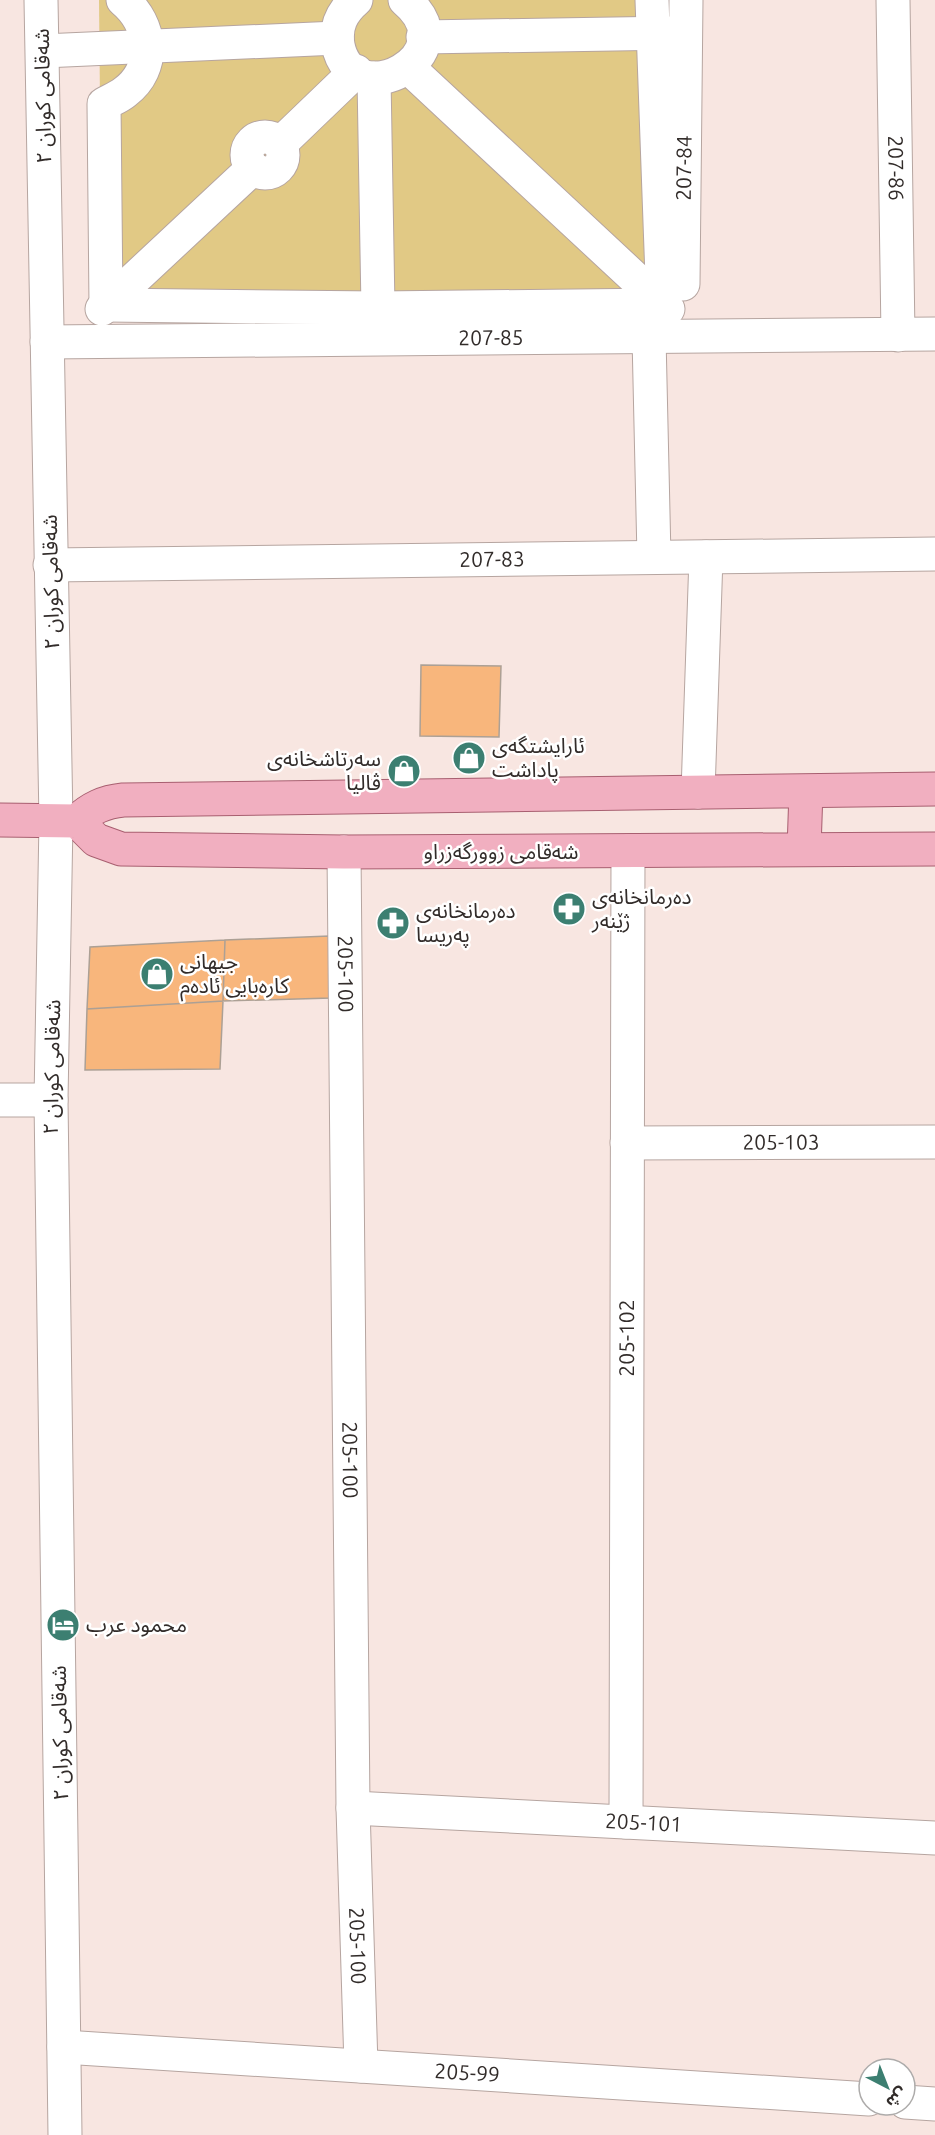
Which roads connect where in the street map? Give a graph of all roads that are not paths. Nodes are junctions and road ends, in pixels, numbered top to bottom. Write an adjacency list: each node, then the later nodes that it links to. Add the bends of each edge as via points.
1 (40, 0): 12 (street, شەقامی کوران ٢)
2 (123, 0): 11 (street, via 143,25)
3 (652, 0): 9 (street)
4 (686, 0): 8 (street, 207-84)
5 (893, 0): 18 (street, 207-86)
6 (413, 2): 10 (street)
7 (344, 12): 11 (street); 14 (street, via 343,57)
8 (686, 33): 9 (street); 17 (street, 207-84)
9 (652, 34): 10 (street); 17 (street)
10 (423, 37): 13 (street, via 422,49)
11 (147, 46): 12 (street); 15 (street, via 137,80 104,104)
12 (42, 51): 21 (street, شەقامی کوران ٢)
13 (409, 68): 14 (street, via 386,78); 17 (street)
14 (365, 75): 15 (street, via 280,144 264,136 253,141 247,157 253,168); 16 (street)
15 (104, 307): 16 (street)
16 (378, 308): 17 (street)
17 (671, 317): 18 (street, 207-85); 20 (street, 207-85)
18 (898, 334): 19 (street, 207-85)
19 (935, 334)
20 (649, 337): 21 (street, 207-85); 23 (street)
21 (47, 342): 25 (street, شەقامی کوران ٢)
22 (935, 554): 24 (street, 207-83)
23 (654, 557): 24 (street, 207-83); 25 (street, 207-83)
24 (706, 557): 28 (street)
25 (50, 565): 30 (street, شەقامی کوران ٢)
26 (935, 789): 27 (main road)
27 (806, 791): 28 (main road); 31 (main road)
28 (698, 792): 30 (main road, via 123,800 97,806)
29 (0, 820): 30 (main road)
30 (67, 821): 34 (main road, شەقامی زوورگەزراو, via 96,840 120,849); 36 (street, شەقامی کوران ٢)
31 (804, 849): 32 (main road, شەقامی زوورگەزراو); 33 (main road, شەقامی زوورگەزراو)
32 (935, 849)
33 (628, 851): 34 (main road, شەقامی زوورگەزراو); 38 (street, 205-102)
34 (344, 852): 39 (street, 205-100)
35 (0, 1100): 36 (street)
36 (51, 1100): 42 (street, شەقامی کوران ٢)
37 (935, 1142): 38 (street, 205-103)
38 (627, 1143): 40 (street, 205-102)
39 (352, 1808): 40 (street, 205-101); 43 (street, 205-100)
40 (626, 1822): 41 (street, 205-101)
41 (935, 1838)
42 (64, 2047): 43 (street, 205-99); 47 (street, شەقامی کوران ٢)
43 (361, 2066): 44 (street, 205-99)
44 (857, 2098)
45 (917, 2103): 46 (street)
46 (935, 2104)
47 (65, 2135)

